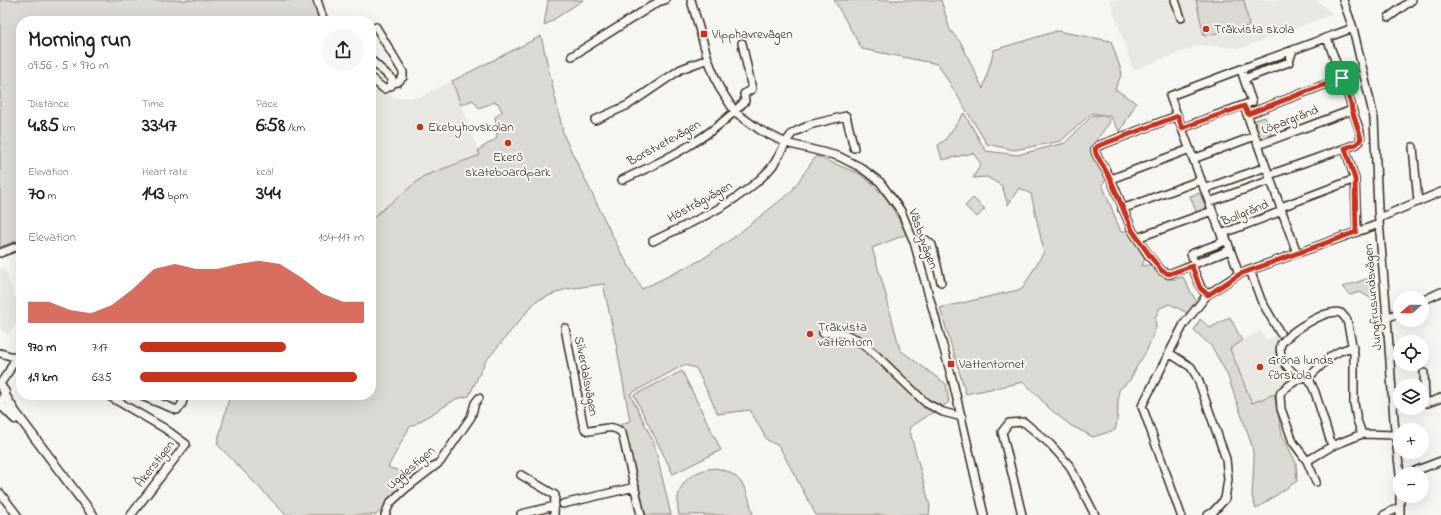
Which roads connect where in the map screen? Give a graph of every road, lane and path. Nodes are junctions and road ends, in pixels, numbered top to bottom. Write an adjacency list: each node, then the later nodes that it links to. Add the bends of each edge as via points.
1 (317, 0): 7 (street)
2 (665, 0): 15 (street)
3 (691, 0): 16 (street, Väsbyvägen)
4 (1174, 0): 9 (street)
5 (1342, 0): 11 (street, Jungfrusundsvägen)
6 (1412, 0): 8 (street)
7 (322, 16)
8 (1389, 17)
9 (1182, 18)
10 (376, 27): 22 (street, via 403,72 403,77 398,82)
11 (1353, 28): 12 (street); 51 (street, Jungfrusundsvägen, via 1374,118)
12 (1327, 38): 14 (street); 19 (street)
13 (742, 44): 25 (street, via 752,89 744,94 745,101)
14 (1293, 50): 18 (street); 20 (street, via 1289,62)
15 (572, 56)
16 (708, 59): 25 (street, Väsbyvägen, via 719,87); 28 (street, via 681,69 628,105)
17 (376, 65): 22 (street, via 392,79)
18 (1241, 69): 20 (street); 27 (street, via 1170,96)
19 (1342, 78): 24 (street); 26 (street)
20 (1244, 79): 23 (street, via 1252,102)
21 (376, 82): 22 (street, via 384,89)
22 (391, 84)
23 (1244, 106): 26 (street); 29 (street)
24 (1351, 107): 32 (street, Löpargränd); 35 (street, via 1361,138 1357,144)
25 (735, 112): 31 (street, Väsbyvägen, via 760,130); 42 (street, Borstvetevägen, via 698,141)
26 (1248, 114): 30 (street)
27 (1178, 116): 29 (street); 40 (street, via 1098,146 1095,149 1096,154)
28 (595, 120)
29 (1182, 128): 36 (street)
30 (1255, 136): 32 (street); 37 (street)
31 (786, 143): 34 (street, Höstrågvägen, via 792,133 809,125 846,116); 55 (street, Höstrågvägen, via 770,168 742,193 707,215); 56 (street, Väsbyvägen, via 838,156 860,167 880,182 901,211)
32 (1258, 145): 38 (street)
33 (1413, 147): 47 (street)
34 (854, 148)
35 (1345, 148): 39 (street); 41 (street)
36 (1190, 149): 37 (street); 40 (street)
37 (1193, 159): 43 (street)
38 (1266, 167): 39 (street); 44 (street)
39 (1270, 177): 46 (street); 49 (street)
40 (1110, 178): 48 (street)
41 (1355, 179): 49 (street, Bollgränd); 52 (street)
42 (622, 180)
43 (1201, 180): 44 (street); 48 (street)
44 (1204, 189): 46 (street)
45 (1441, 192): 47 (street)
46 (1209, 202): 50 (street)
47 (1418, 202): 51 (street)
48 (1122, 209): 54 (street)
49 (1281, 209): 53 (street, Bollgränd); 60 (street)
50 (1212, 211): 53 (street); 54 (street)
51 (1379, 221): 52 (street); 69 (street, Jungfrusundsvägen)
52 (1356, 232): 60 (street)
53 (1223, 234): 58 (street); 61 (street, Bollgränd, via 1224,242 1191,254)
54 (1137, 238): 61 (street, via 1166,274)
55 (653, 241)
56 (914, 242): 64 (street, via 926,240 932,246); 89 (street, Väsbyvägen)
57 (16, 248): 59 (street)
58 (1230, 250): 61 (street); 63 (street)
59 (0, 253)
60 (1297, 253): 62 (street)
61 (1194, 265): 66 (street, via 1200,288)
62 (1250, 270): 63 (street); 72 (street, via 1261,300)
63 (1240, 274): 66 (street)
64 (941, 282)
65 (1441, 292): 67 (street)
66 (1208, 295): 75 (street, via 1184,324)
67 (1429, 298)
68 (1393, 316): 69 (street)
69 (1388, 318): 90 (street, Jungfrusundsvägen)
70 (565, 328): 100 (street, Silverdalsvägen, via 583,424 590,431 611,426 622,433)
71 (823, 333): 89 (street, via 844,334 856,339 926,403 943,412)
72 (1280, 333)
73 (1352, 347): 79 (street, via 1331,356); 80 (street, via 1347,320 1341,313 1333,312 1311,321 1280,346 1283,360); 91 (street, via 1355,367 1354,403)
74 (0, 352): 76 (street)
75 (1170, 353): 115 (street, via 1142,406); 116 (street, via 1191,367 1195,373 1226,459 1228,479 1225,499)
76 (16, 358)
77 (16, 361): 81 (street)
78 (1424, 373): 84 (street, via 1427,403)
79 (1308, 377): 80 (street); 93 (street)
80 (1300, 379): 95 (street, via 1281,392 1280,400 1293,442)
81 (0, 385): 82 (main road)
82 (5, 395): 88 (main road); 94 (main road)
83 (479, 398): 109 (street, Ugglestigen, via 471,417 440,462 390,503)
84 (1441, 398)
85 (116, 400): 108 (street, Åkerstigen, via 186,444)
86 (154, 400): 87 (street, via 177,410)
87 (183, 400)
88 (0, 403): 94 (main road)
89 (962, 417): 112 (street, Väsbyvägen)
90 (1395, 423)
91 (1362, 434): 92 (street); 93 (street)
92 (1393, 435)
93 (1332, 446): 95 (street)
94 (43, 449): 107 (main road)
95 (1307, 461): 99 (street)
96 (1441, 461): 97 (street)
97 (1425, 467)
98 (521, 475): 103 (street, via 555,495)
99 (1316, 482)
100 (635, 487): 103 (street); 111 (street, Silverdalsvägen)
101 (0, 493): 106 (street)
102 (1400, 503): 104 (street)
103 (559, 505): 105 (street); 110 (street)
104 (1400, 507): 117 (street); 118 (street)
105 (521, 514)
106 (16, 515)
107 (93, 515)
108 (131, 515)
109 (385, 515)
110 (554, 515)
111 (641, 515)
112 (984, 515)
113 (1022, 515): 114 (street, via 1002,432 1009,423 1024,422 1050,444 1069,465)
114 (1095, 515)
115 (1181, 515)
116 (1208, 515)
117 (1384, 515)
118 (1400, 515)

